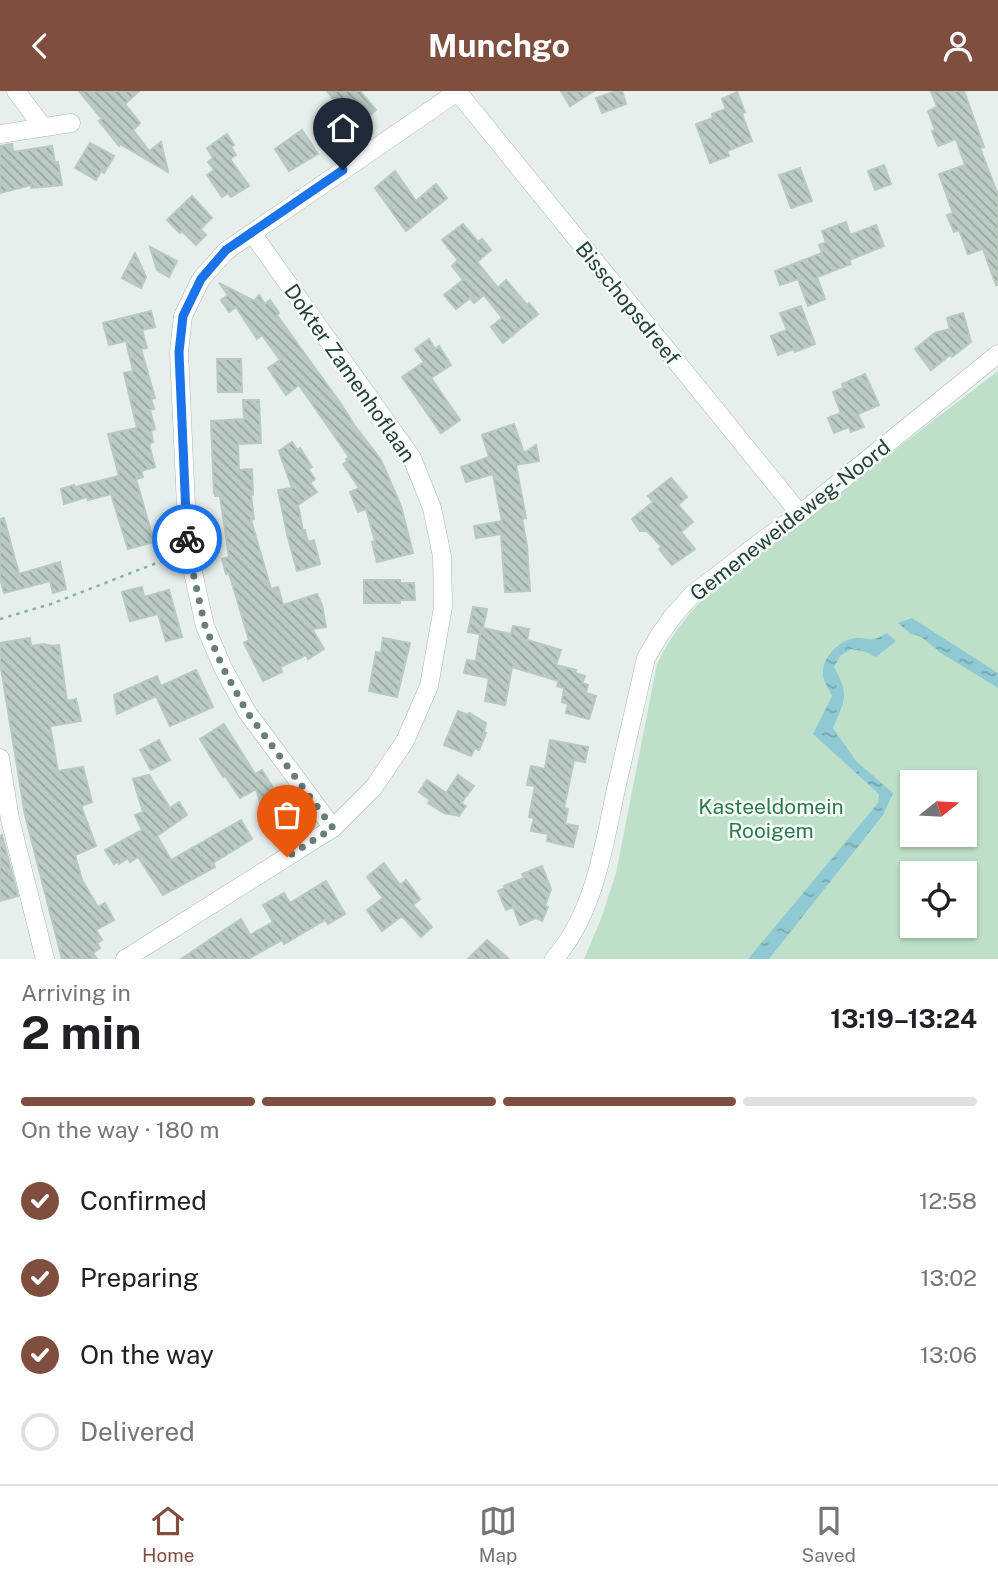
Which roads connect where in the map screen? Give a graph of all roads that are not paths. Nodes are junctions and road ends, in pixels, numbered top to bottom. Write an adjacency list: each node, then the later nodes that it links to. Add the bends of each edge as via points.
1 (16, 91): 4 (street)
2 (457, 92): 6 (street); 8 (street, Bisschopsdreef)
3 (71, 123): 4 (street)
4 (43, 127): 5 (street)
5 (0, 134)
6 (252, 233): 10 (street, via 226,250 201,279 183,316 179,352 188,550 205,626 223,668 247,712); 10 (street, Dokter Zamenhoflaan, via 412,458 432,508 442,556 443,607 429,687 405,741 374,787)
7 (998, 354): 8 (street, Gemeneweideweg-Noord)
8 (800, 515): 13 (street, Gemeneweideweg-Noord, via 692,595 646,658 598,870 581,916)
9 (0, 758): 11 (street, via 10,819)
10 (333, 828): 12 (street, Dokter Zamenhoflaan)
11 (45, 959)
12 (125, 959)
13 (554, 959)

